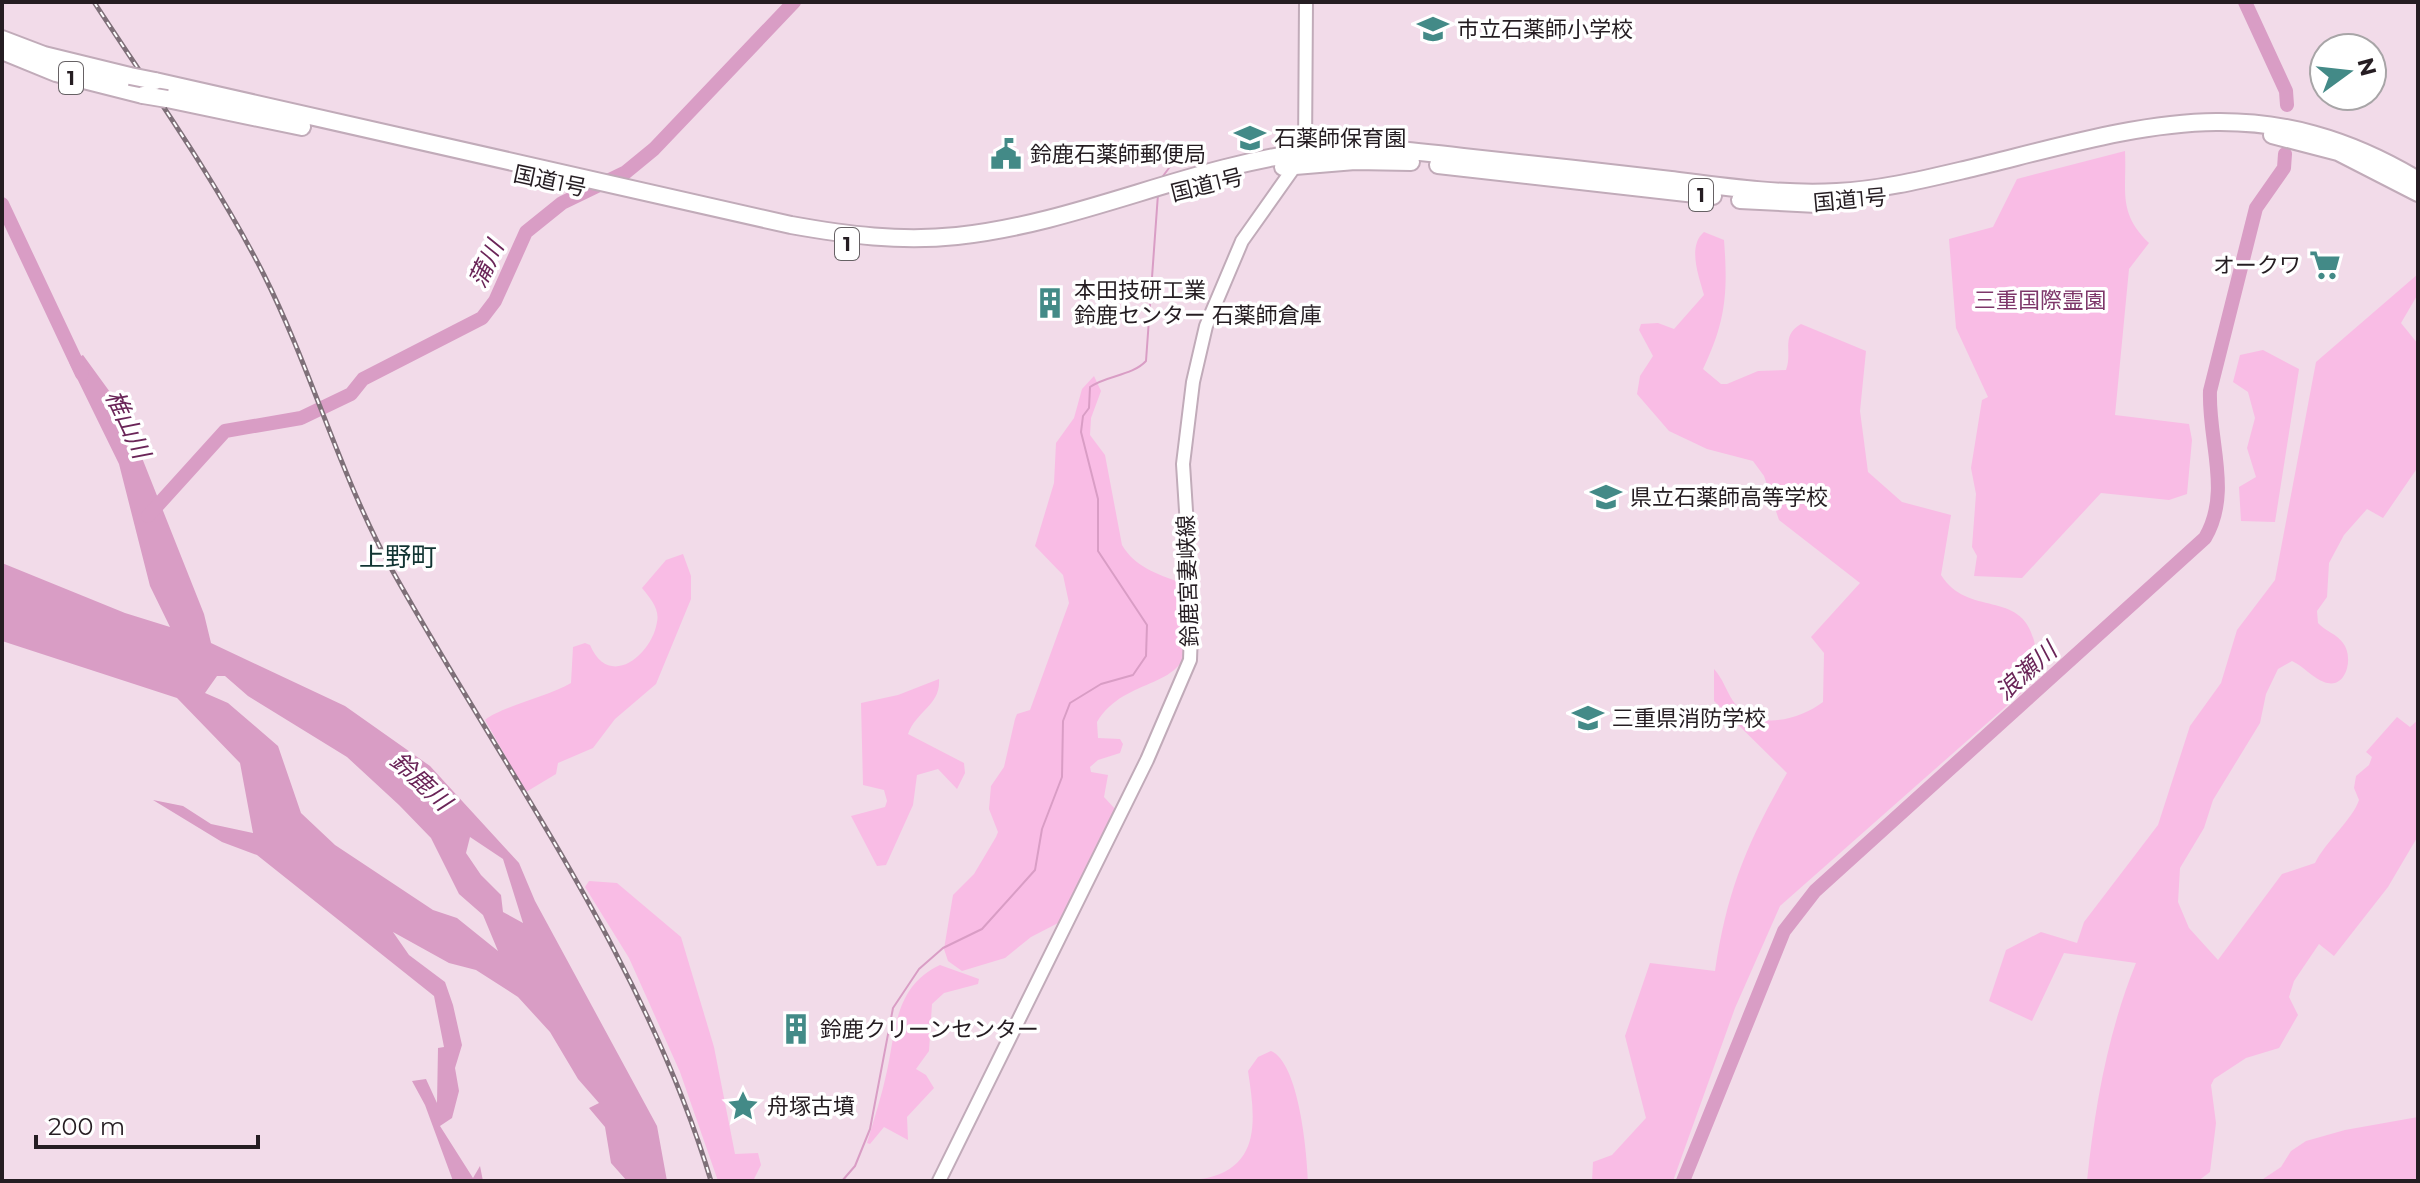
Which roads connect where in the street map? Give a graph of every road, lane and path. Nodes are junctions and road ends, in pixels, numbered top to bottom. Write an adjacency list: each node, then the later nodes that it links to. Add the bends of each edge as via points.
1 (1306, 2): 4 (main road, 鈴鹿宮妻峡線)
2 (2, 39): 6 (highway, 国道1号 / 1, bridge, via 44,55)
3 (2, 51): 6 (highway, 国道1号 / 1, bridge, via 56,73 143,95)
4 (1300, 158): 5 (highway, 国道1号 / 1, via 1388,149 1752,190 1841,192 1903,184 2158,124 2236,120 2317,133 2366,151); 6 (highway, 国道1号 / 1, via 977,244 882,248 792,235); 7 (highway, 国道1号 / 1, via 1385,160 1754,201 1839,203 1902,195 2137,139 2235,130 2338,152); 8 (main road, 鈴鹿宮妻峡線, via 1242,241 1199,353 1183,464 1193,629 1181,687)
5 (2418, 180)
6 (570, 181)
7 (2418, 193)
8 (939, 1181)

